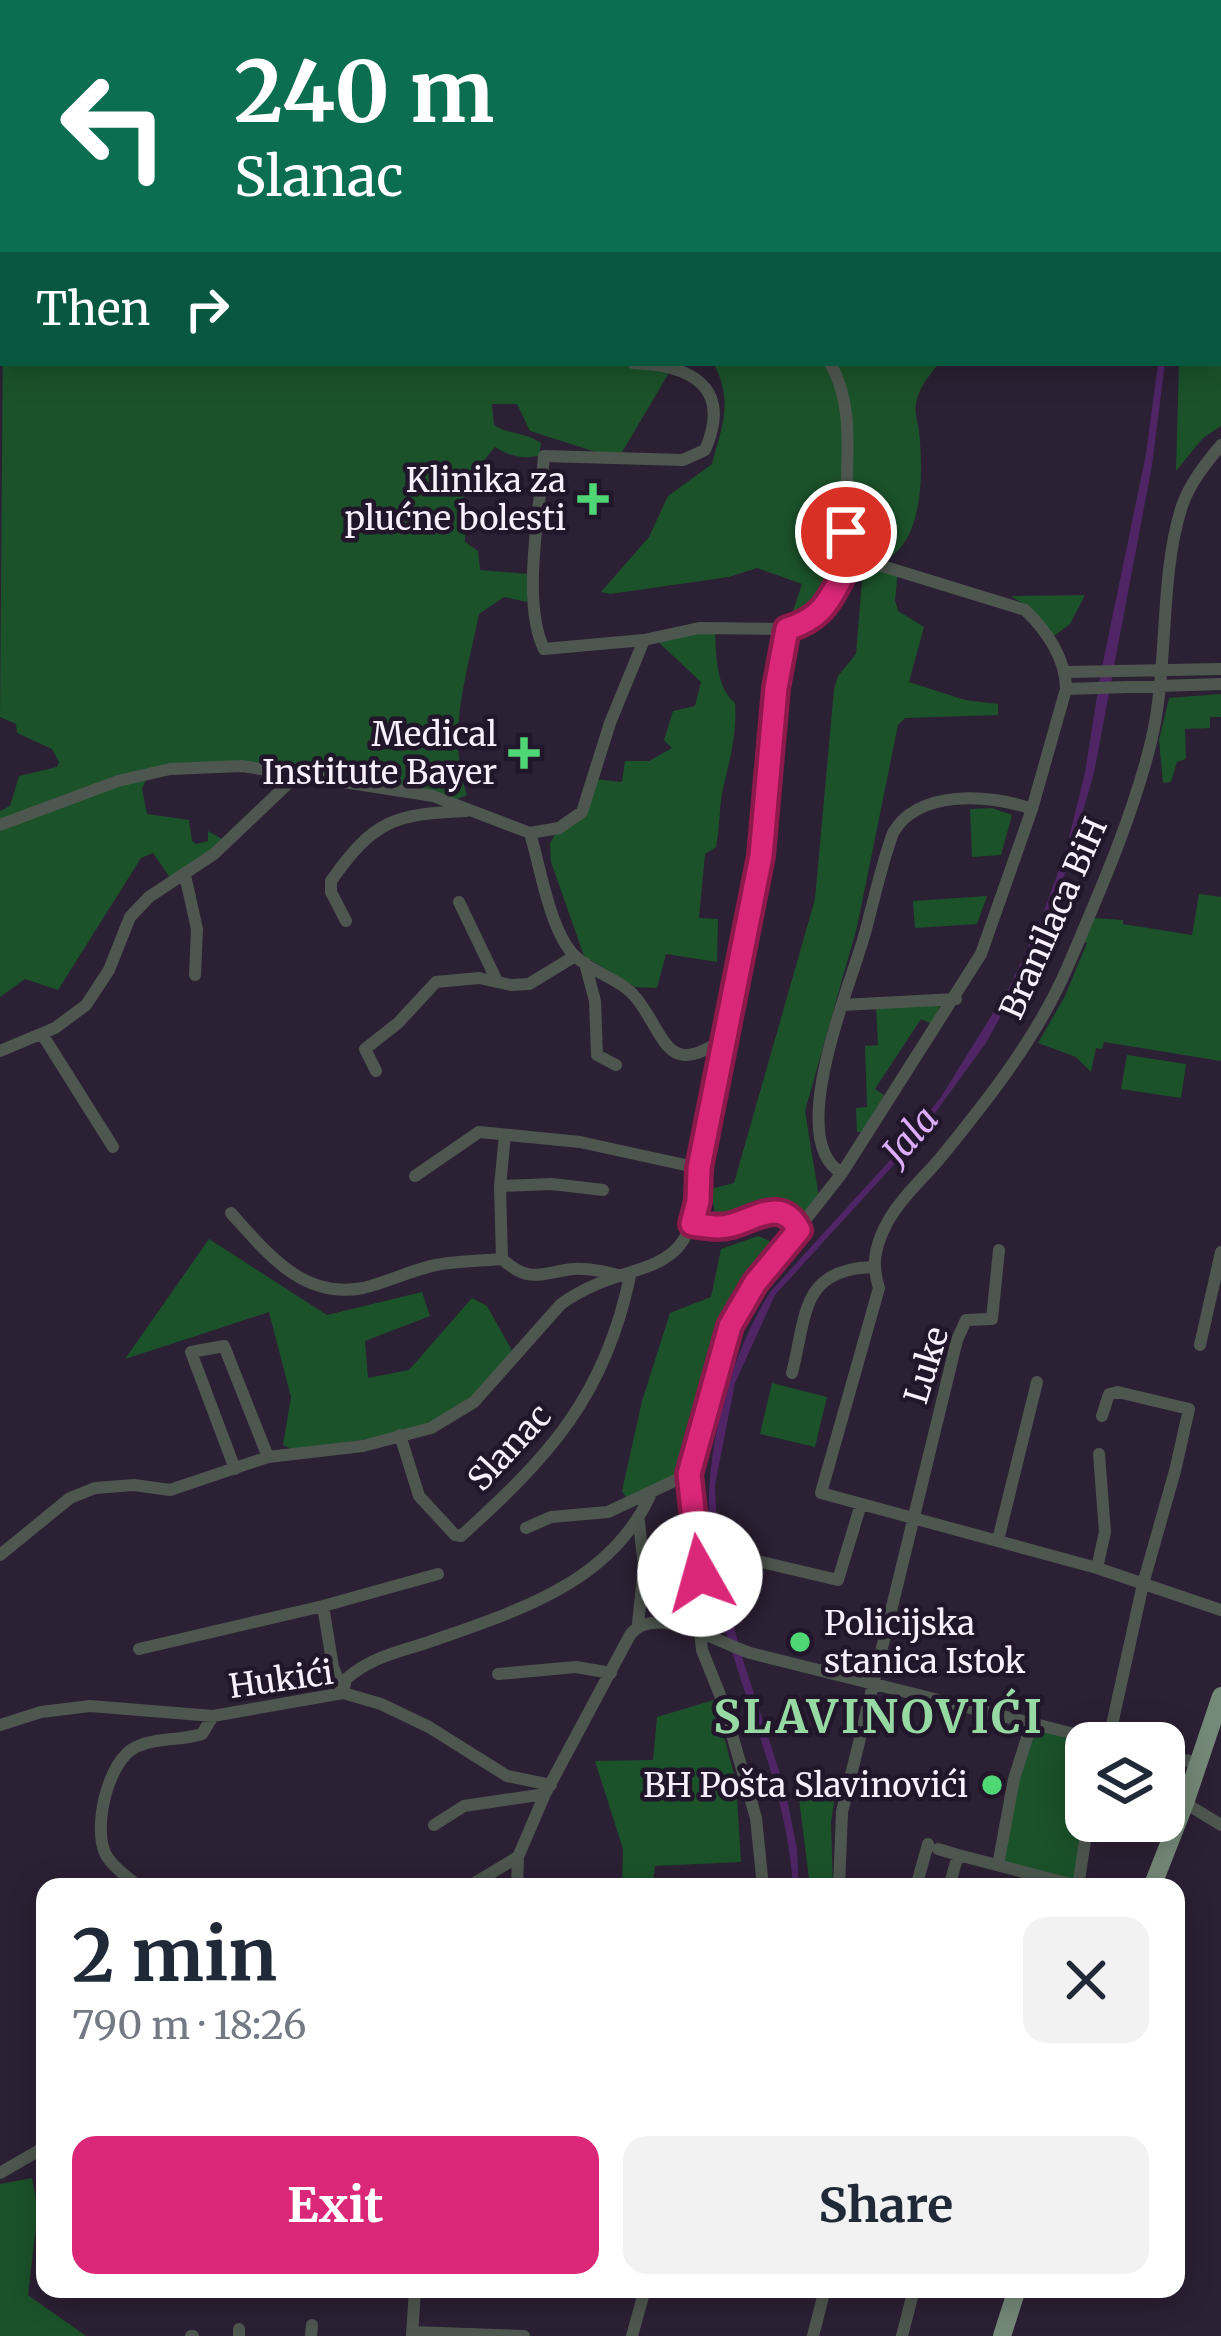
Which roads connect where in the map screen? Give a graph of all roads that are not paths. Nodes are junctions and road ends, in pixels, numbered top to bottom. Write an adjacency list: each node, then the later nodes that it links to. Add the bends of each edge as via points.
1 (653, 366): 6 (street, via 687,371 705,385 714,415 705,450 683,460 544,456 535,581 544,649)
2 (832, 366): 4 (street, via 843,386)
3 (1221, 445): 9 (street, Branilaca BiH, via 1194,479 1174,538)
4 (853, 557): 5 (street, via 821,613); 8 (street, via 1025,610)
5 (787, 629): 6 (street, via 699,628); 27 (street, via 761,856)
6 (644, 640): 17 (street, via 582,812 559,829)
7 (1221, 669): 9 (street)
8 (1066, 672): 9 (street); 12 (street)
9 (1163, 672): 11 (street, Branilaca BiH)
10 (1221, 684): 11 (street)
11 (1161, 688): 12 (street); 44 (street, Branilaca BiH, via 1136,795 1054,999 886,1223)
12 (1066, 689): 14 (street)
13 (296, 776): 15 (street, via 433,796); 16 (street, via 242,766 170,769); 18 (street)
14 (1032, 808): 24 (street, via 981,954); 25 (street, via 1000,799 937,802 903,818)
15 (473, 811): 17 (street); 20 (street, via 417,813 376,830 331,881)
16 (0, 825)
17 (530, 832): 21 (street, via 562,938)
18 (185, 875): 22 (street, via 197,929); 26 (street, via 130,917 86,1006)
19 (459, 902): 23 (street)
20 (346, 921)
21 (580, 959): 23 (street, via 530,984); 27 (street, via 637,998 663,1044 683,1057); 29 (street, via 595,1001 597,1055)
22 (195, 975)
23 (497, 981): 30 (street, via 436,982 365,1049)
24 (956, 999): 25 (street); 34 (street)
25 (842, 1005): 34 (street, via 828,1048 820,1126 826,1160)
26 (42, 1034): 28 (street); 32 (street)
27 (725, 1038): 33 (street)
28 (0, 1051)
29 (616, 1065)
30 (376, 1071)
31 (505, 1135): 33 (street); 35 (street, via 472,1134); 36 (street)
32 (113, 1147)
33 (699, 1168): 39 (street)
34 (842, 1173): 40 (street)
35 (415, 1176)
36 (500, 1186): 37 (street); 43 (street)
37 (603, 1190)
38 (231, 1213): 43 (street, via 279,1265 335,1291 435,1265)
39 (692, 1224): 40 (street, via 733,1225 773,1210); 45 (street, Slanac, via 669,1255)
40 (799, 1230): 54 (street, via 730,1326)
41 (999, 1250): 57 (street, Luke, via 992,1318 966,1320 957,1340)
42 (1221, 1252): 46 (street)
43 (502, 1259): 45 (street, via 528,1276 585,1269)
44 (872, 1267): 47 (street, via 847,1268 818,1285); 56 (street, Branilaca BiH, via 879,1288 821,1493)
45 (626, 1276): 50 (street, Slanac, via 561,1304 462,1412); 50 (street, Slanac, via 608,1349 580,1410 461,1536 419,1496)
46 (1200, 1345)
47 (792, 1373)
48 (1037, 1382): 60 (street)
49 (1102, 1417): 65 (street, via 1109,1394 1118,1393 1189,1408)
50 (400, 1436): 52 (street, Slanac)
51 (1099, 1454): 63 (street, via 1106,1532)
52 (268, 1457): 53 (street, Slanac); 53 (street, via 224,1346 191,1352)
53 (235, 1469): 61 (street, Slanac, via 170,1490 83,1492)
54 (689, 1474): 55 (street, Slanac); 69 (street, via 706,1614)
55 (652, 1491): 58 (street); 59 (street, Slanac, via 608,1512 551,1517)
56 (861, 1504): 57 (street); 62 (street, via 838,1580)
57 (913, 1516): 60 (street); 73 (street)
58 (638, 1522): 68 (street); 74 (street, via 585,1574 483,1624 383,1655 346,1679)
59 (526, 1528)
60 (998, 1540): 63 (street)
61 (0, 1555)
62 (757, 1562)
63 (1097, 1568): 65 (street)
64 (437, 1574): 66 (street)
65 (1143, 1584): 67 (street); 78 (street)
66 (323, 1606): 70 (street); 74 (street)
67 (1221, 1610)
68 (638, 1624): 69 (street); 71 (street)
69 (700, 1632): 73 (street); 95 (street, via 756,1818)
70 (139, 1648)
71 (611, 1673): 72 (street, via 576,1667); 83 (street)
72 (498, 1674)
73 (873, 1684): 77 (street); 96 (street, via 842,1812)
74 (344, 1693): 76 (street, Hukići); 83 (street, Hukići, via 429,1726 506,1776)
75 (1221, 1696): 82 (main road)
76 (213, 1716): 79 (street, Hukići, via 90,1706); 92 (street, via 202,1734 133,1747 118,1763 101,1826 114,1865)
77 (1032, 1722): 80 (street); 91 (street)
78 (1113, 1722)
79 (0, 1726)
80 (1065, 1731)
81 (1185, 1760): 82 (street)
82 (1199, 1763): 84 (main road)
83 (548, 1790): 86 (street, via 464,1806); 90 (street)
84 (1185, 1803): 85 (street)
85 (1221, 1825)
86 (434, 1826)
87 (1085, 1842): 100 (street)
88 (1170, 1842): 101 (main road)
89 (958, 1855): 91 (street); 97 (street, via 933,1847); 98 (street)
90 (518, 1857): 93 (street); 94 (street)
91 (998, 1865): 99 (street)
92 (129, 1878)
93 (483, 1878)
94 (517, 1878)
95 (762, 1878)
96 (839, 1878)
97 (920, 1878)
98 (952, 1878)
99 (1048, 1878)
100 (1079, 1878)
101 (1156, 1878)
102 (36, 2152): 103 (street)
103 (0, 2173)
104 (414, 2298): 109 (street)
105 (643, 2298): 111 (street)
106 (823, 2298): 112 (street)
107 (912, 2298): 113 (street)
108 (1014, 2298): 114 (main road)
109 (412, 2334): 110 (street)
110 (524, 2336)
111 (632, 2336)
112 (812, 2336)
113 (902, 2336)
114 (1002, 2336)

